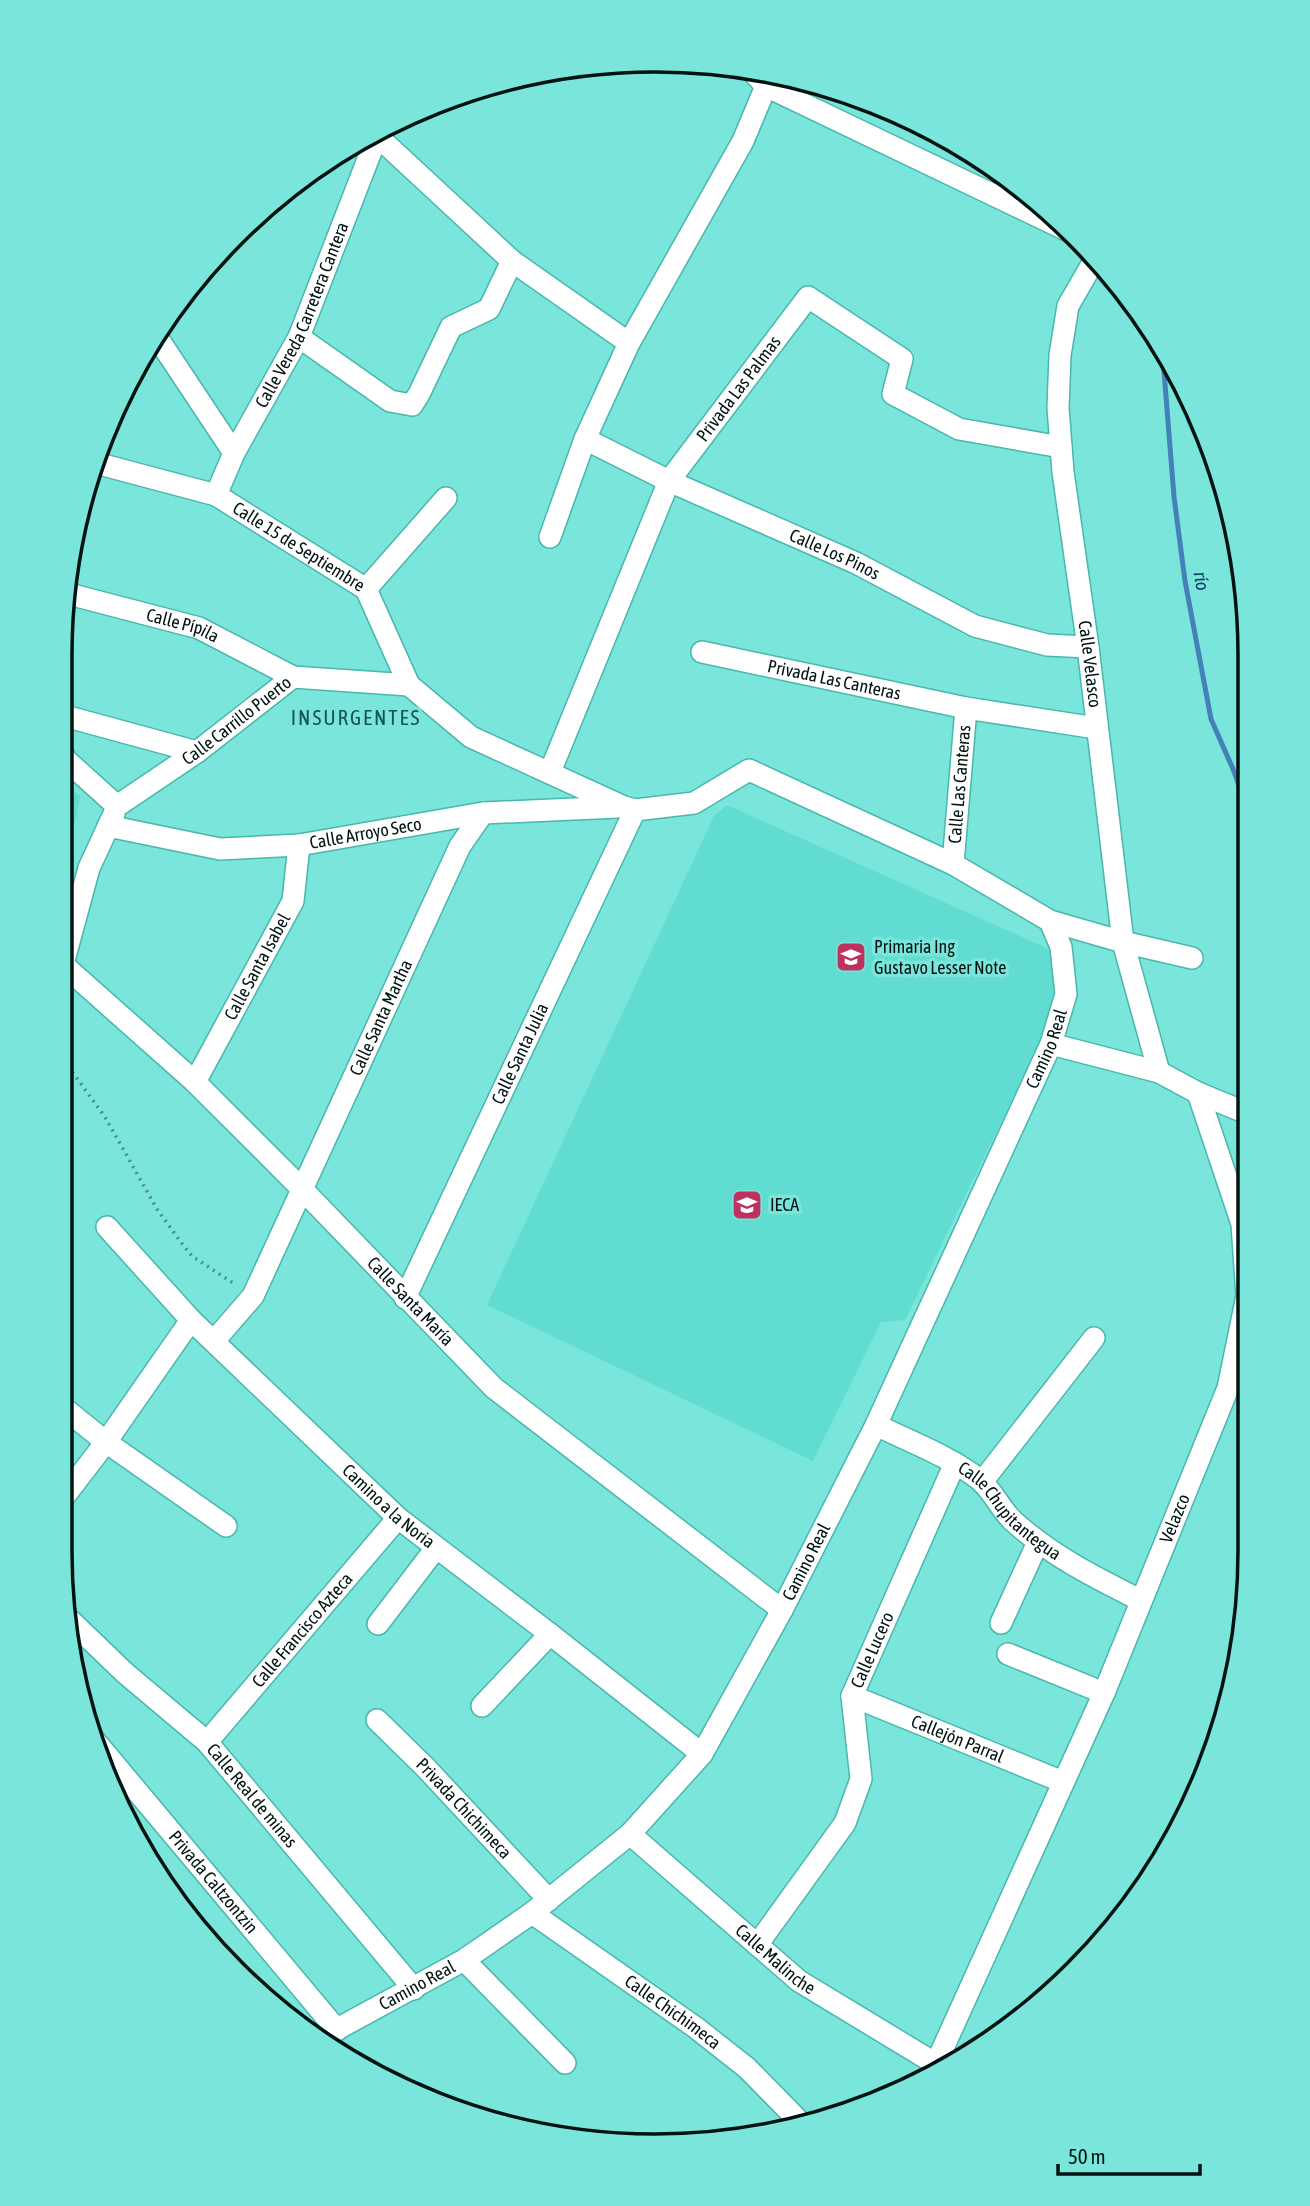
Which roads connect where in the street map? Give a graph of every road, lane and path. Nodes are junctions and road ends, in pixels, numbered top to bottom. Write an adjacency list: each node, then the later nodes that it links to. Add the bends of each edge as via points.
1 (762, 82): 2 (street)
2 (766, 86): 5 (street); 9 (street, via 743,141)
3 (382, 140): 6 (street)
4 (372, 145): 8 (street, Calle Vereda Carretera Cantera)
5 (1042, 218)
6 (512, 261): 8 (street, via 489,309 450,327 412,405 390,401); 9 (street)
7 (1091, 267): 12 (street, Calle Velasco, via 1068,306 1060,355)
8 (299, 337): 13 (street, Calle Vereda Carretera Cantera)
9 (629, 343): 11 (street)
10 (162, 344): 13 (street)
11 (585, 439): 15 (street, Calle Los Pinos); 18 (street)
12 (1061, 447): 15 (street, Privada Las Palmas, via 959,429 893,394 902,359 808,297); 21 (street, Calle Velasco)
13 (234, 453): 16 (street, Calle Vereda Carretera Cantera)
14 (104, 465): 16 (street, Calle 15 de Septiembre)
15 (669, 481): 21 (street, Calle Los Pinos, via 856,563 975,626 1047,645); 30 (street)
16 (216, 495): 19 (street, Calle 15 de Septiembre)
17 (446, 498): 19 (street)
18 (550, 537)
19 (366, 589): 24 (street, Calle 15 de Septiembre)
20 (75, 596): 23 (street, Calle Pípila, via 199,628)
21 (1088, 647): 27 (street, Calle Velasco)
22 (702, 652): 25 (street, Privada Las Canteras)
23 (293, 677): 24 (street, Calle Carrillo Puerto); 28 (street, Calle Carrillo Puerto)
24 (409, 685): 30 (street, Calle 15 de Septiembre, via 471,737)
25 (966, 708): 27 (street, Calle Las Canteras); 38 (street, Calle Las Canteras)
26 (72, 718): 28 (street)
27 (1096, 728): 41 (street, Calle Velasco)
28 (197, 752): 31 (street, Calle Carrillo Puerto)
29 (72, 765): 31 (street)
30 (550, 772): 32 (street, Calle 15 de Septiembre)
31 (117, 806): 35 (street)
32 (629, 808): 33 (street, Calle Arroyo Seco); 38 (street, via 694,803 748,770); 54 (street, Calle Santa Julia)
33 (483, 813): 34 (street, Calle Arroyo Seco); 37 (street, Calle Santa Martha)
34 (437, 821): 36 (street, Calle Arroyo Seco); 37 (street)
35 (108, 826): 36 (street, Calle Arroyo Seco, via 220,849); 40 (street, via 89,868)
36 (299, 845): 47 (street, Calle Santa Isabel, via 293,901)
37 (460, 846): 50 (street, Calle Santa Martha)
38 (953, 864): 39 (street)
39 (1050, 921): 41 (street); 44 (street, Camino Real, via 1061,947 1066,994)
40 (72, 928)
41 (1123, 942): 42 (street); 46 (street, Calle Velasco)
42 (1192, 958)
43 (72, 972): 47 (street, Calle Santa María)
44 (1051, 1044): 46 (street); 60 (street, Camino Real)
45 (72, 1072): 53 (path, via 105,1117 157,1209 192,1256)
46 (1159, 1072): 48 (street)
47 (195, 1082): 50 (street, Calle Santa María)
48 (1198, 1093): 49 (street); 51 (street, Velazco)
49 (1238, 1109)
50 (302, 1189): 53 (street, Calle Santa Martha); 54 (street, Calle Santa María)
51 (1238, 1212)
52 (107, 1227): 55 (street, Camino a la Noria)
53 (253, 1296): 58 (street, Calle Santa Martha)
54 (405, 1298): 70 (street, Calle Santa María, via 494,1388)
55 (191, 1320): 58 (street, Camino a la Noria); 61 (street)
56 (1238, 1337): 69 (street, Velazco, via 1227,1388)
57 (1094, 1338): 63 (street)
58 (214, 1341): 65 (street, Camino a la Noria)
59 (72, 1415): 61 (street)
60 (876, 1425): 62 (street, Calle Chupitantegua); 70 (street, Camino Real)
61 (106, 1442): 64 (street); 66 (street)
62 (955, 1464): 63 (street, Calle Chupitantegua); 77 (street, Calle Lucero)
63 (982, 1482): 67 (street, Calle Chupitantegua, via 1011,1519)
64 (72, 1486)
65 (398, 1518): 68 (street, Camino a la Noria); 80 (street, Calle Francisco Azteca)
66 (226, 1526)
67 (1038, 1542): 69 (street, Calle Chupitantegua, via 1070,1565); 71 (street)
68 (436, 1548): 72 (street); 74 (street, Camino a la Noria)
69 (1140, 1600): 76 (street, Velazco)
70 (782, 1610): 81 (street, Camino Real)
71 (1001, 1623)
72 (378, 1624)
73 (77, 1626): 80 (street, Calle Real de minas)
74 (550, 1634): 78 (street); 81 (street, Camino a la Noria)
75 (1008, 1654): 76 (street)
76 (1104, 1693): 83 (street, Velazco)
77 (852, 1696): 83 (street, Callejón Parral); 87 (street, Calle Lucero, via 862,1779 845,1823)
78 (482, 1706)
79 (377, 1720): 85 (street, Privada Chichimeca)
80 (207, 1742): 89 (street, Calle Real de minas)
81 (702, 1754): 84 (street, Camino Real)
82 (112, 1763): 90 (street, Privada Caltzontzin)
83 (1063, 1782): 92 (street, Velazco)
84 (630, 1834): 85 (street, Camino Real); 87 (street, Calle Malinche)
85 (549, 1900): 86 (street, Camino Real)
86 (532, 1913): 88 (street, Camino Real); 95 (street, Calle Chichimeca, via 716,2043)
87 (757, 1945): 94 (street, Calle Malinche, via 799,1981)
88 (464, 1961): 89 (street, Camino Real); 93 (street)
89 (414, 1989): 91 (street, Camino Real)
90 (319, 2027)
91 (332, 2037)
92 (937, 2061)
93 (565, 2063)
94 (932, 2064)
95 (795, 2117)

